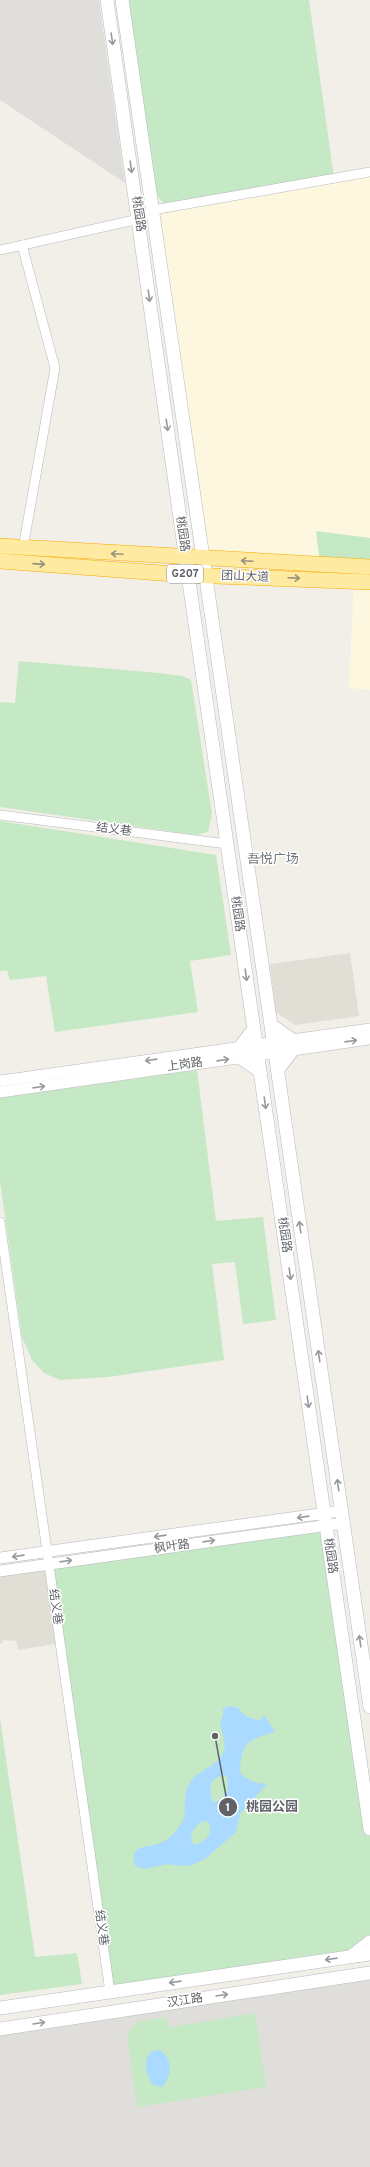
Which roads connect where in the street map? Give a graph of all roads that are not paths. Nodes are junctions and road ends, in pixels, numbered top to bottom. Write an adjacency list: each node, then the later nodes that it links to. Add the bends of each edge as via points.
1 (107, 0): 5 (main road, 桃园路, one-way to 5)
2 (122, 0): 4 (main road, 桃园路)
3 (370, 172): 4 (street)
4 (152, 210): 5 (street); 11 (main road, 桃园路)
5 (139, 219): 6 (street); 10 (main road, 桃园路, one-way to 10)
6 (22, 245): 7 (street); 9 (street, via 55,368)
7 (0, 250)
8 (0, 546): 9 (highway, 团山大道 / G207)
9 (23, 548): 10 (highway, 团山大道 / G207, one-way to 9)
10 (185, 558): 11 (highway, 团山大道 / G207); 14 (main road, 桃园路)
11 (205, 559): 13 (highway, 团山大道 / G207, one-way to 11); 15 (main road, 桃园路)
12 (0, 561): 14 (highway, 团山大道 / G207, one-way to 14)
13 (370, 567)
14 (188, 575): 15 (highway, 团山大道 / G207); 18 (main road, 桃园路)
15 (207, 576): 16 (highway, 团山大道 / G207, one-way to 16); 19 (main road, 桃园路)
16 (370, 582)
17 (0, 815): 18 (street, 结义巷)
18 (227, 844): 20 (main road, 桃园路, one-way to 20)
19 (270, 1022): 23 (street); 24 (main road, 桃园路)
20 (254, 1027): 25 (main road, 桃园路); 26 (street)
21 (370, 1029): 23 (street, 上岗路)
22 (370, 1039): 23 (street, 上岗路, one-way to 22)
23 (294, 1045): 24 (street, 上岗路); 27 (street)
24 (274, 1048): 25 (street, 上岗路); 27 (main road, 桃园路)
25 (257, 1050): 26 (street, 上岗路); 28 (main road, 桃园路)
26 (239, 1053): 28 (street); 29 (street, 上岗路, one-way to 29); 30 (street, 上岗路, one-way to 26)
27 (278, 1071): 32 (main road, 桃园路, one-way to 27)
28 (260, 1073): 33 (main road, 桃园路, one-way to 33)
29 (0, 1081)
30 (0, 1092)
31 (0, 1222): 34 (street, 结义巷)
32 (342, 1517): 33 (street, 枫叶路); 38 (main road, 桃园路, one-way to 32)
33 (325, 1519): 34 (street, 枫叶路, one-way to 34); 36 (street, 枫叶路, one-way to 33); 39 (main road, 桃园路)
34 (47, 1552): 35 (street, 枫叶路, one-way to 35); 36 (street, 结义巷)
35 (0, 1558)
36 (49, 1564): 37 (street, 枫叶路); 45 (street, 结义巷)
37 (0, 1571)
38 (370, 1707)
39 (370, 1829)
40 (370, 1942): 42 (main road)
41 (370, 1954): 42 (main road, 汉江路)
42 (351, 1957): 45 (main road, 汉江路, one-way to 45)
43 (364, 1974): 44 (main road); 47 (main road, 汉江路, one-way to 43)
44 (370, 1979)
45 (110, 1992): 46 (main road, 汉江路)
46 (0, 2008)
47 (0, 2029)

